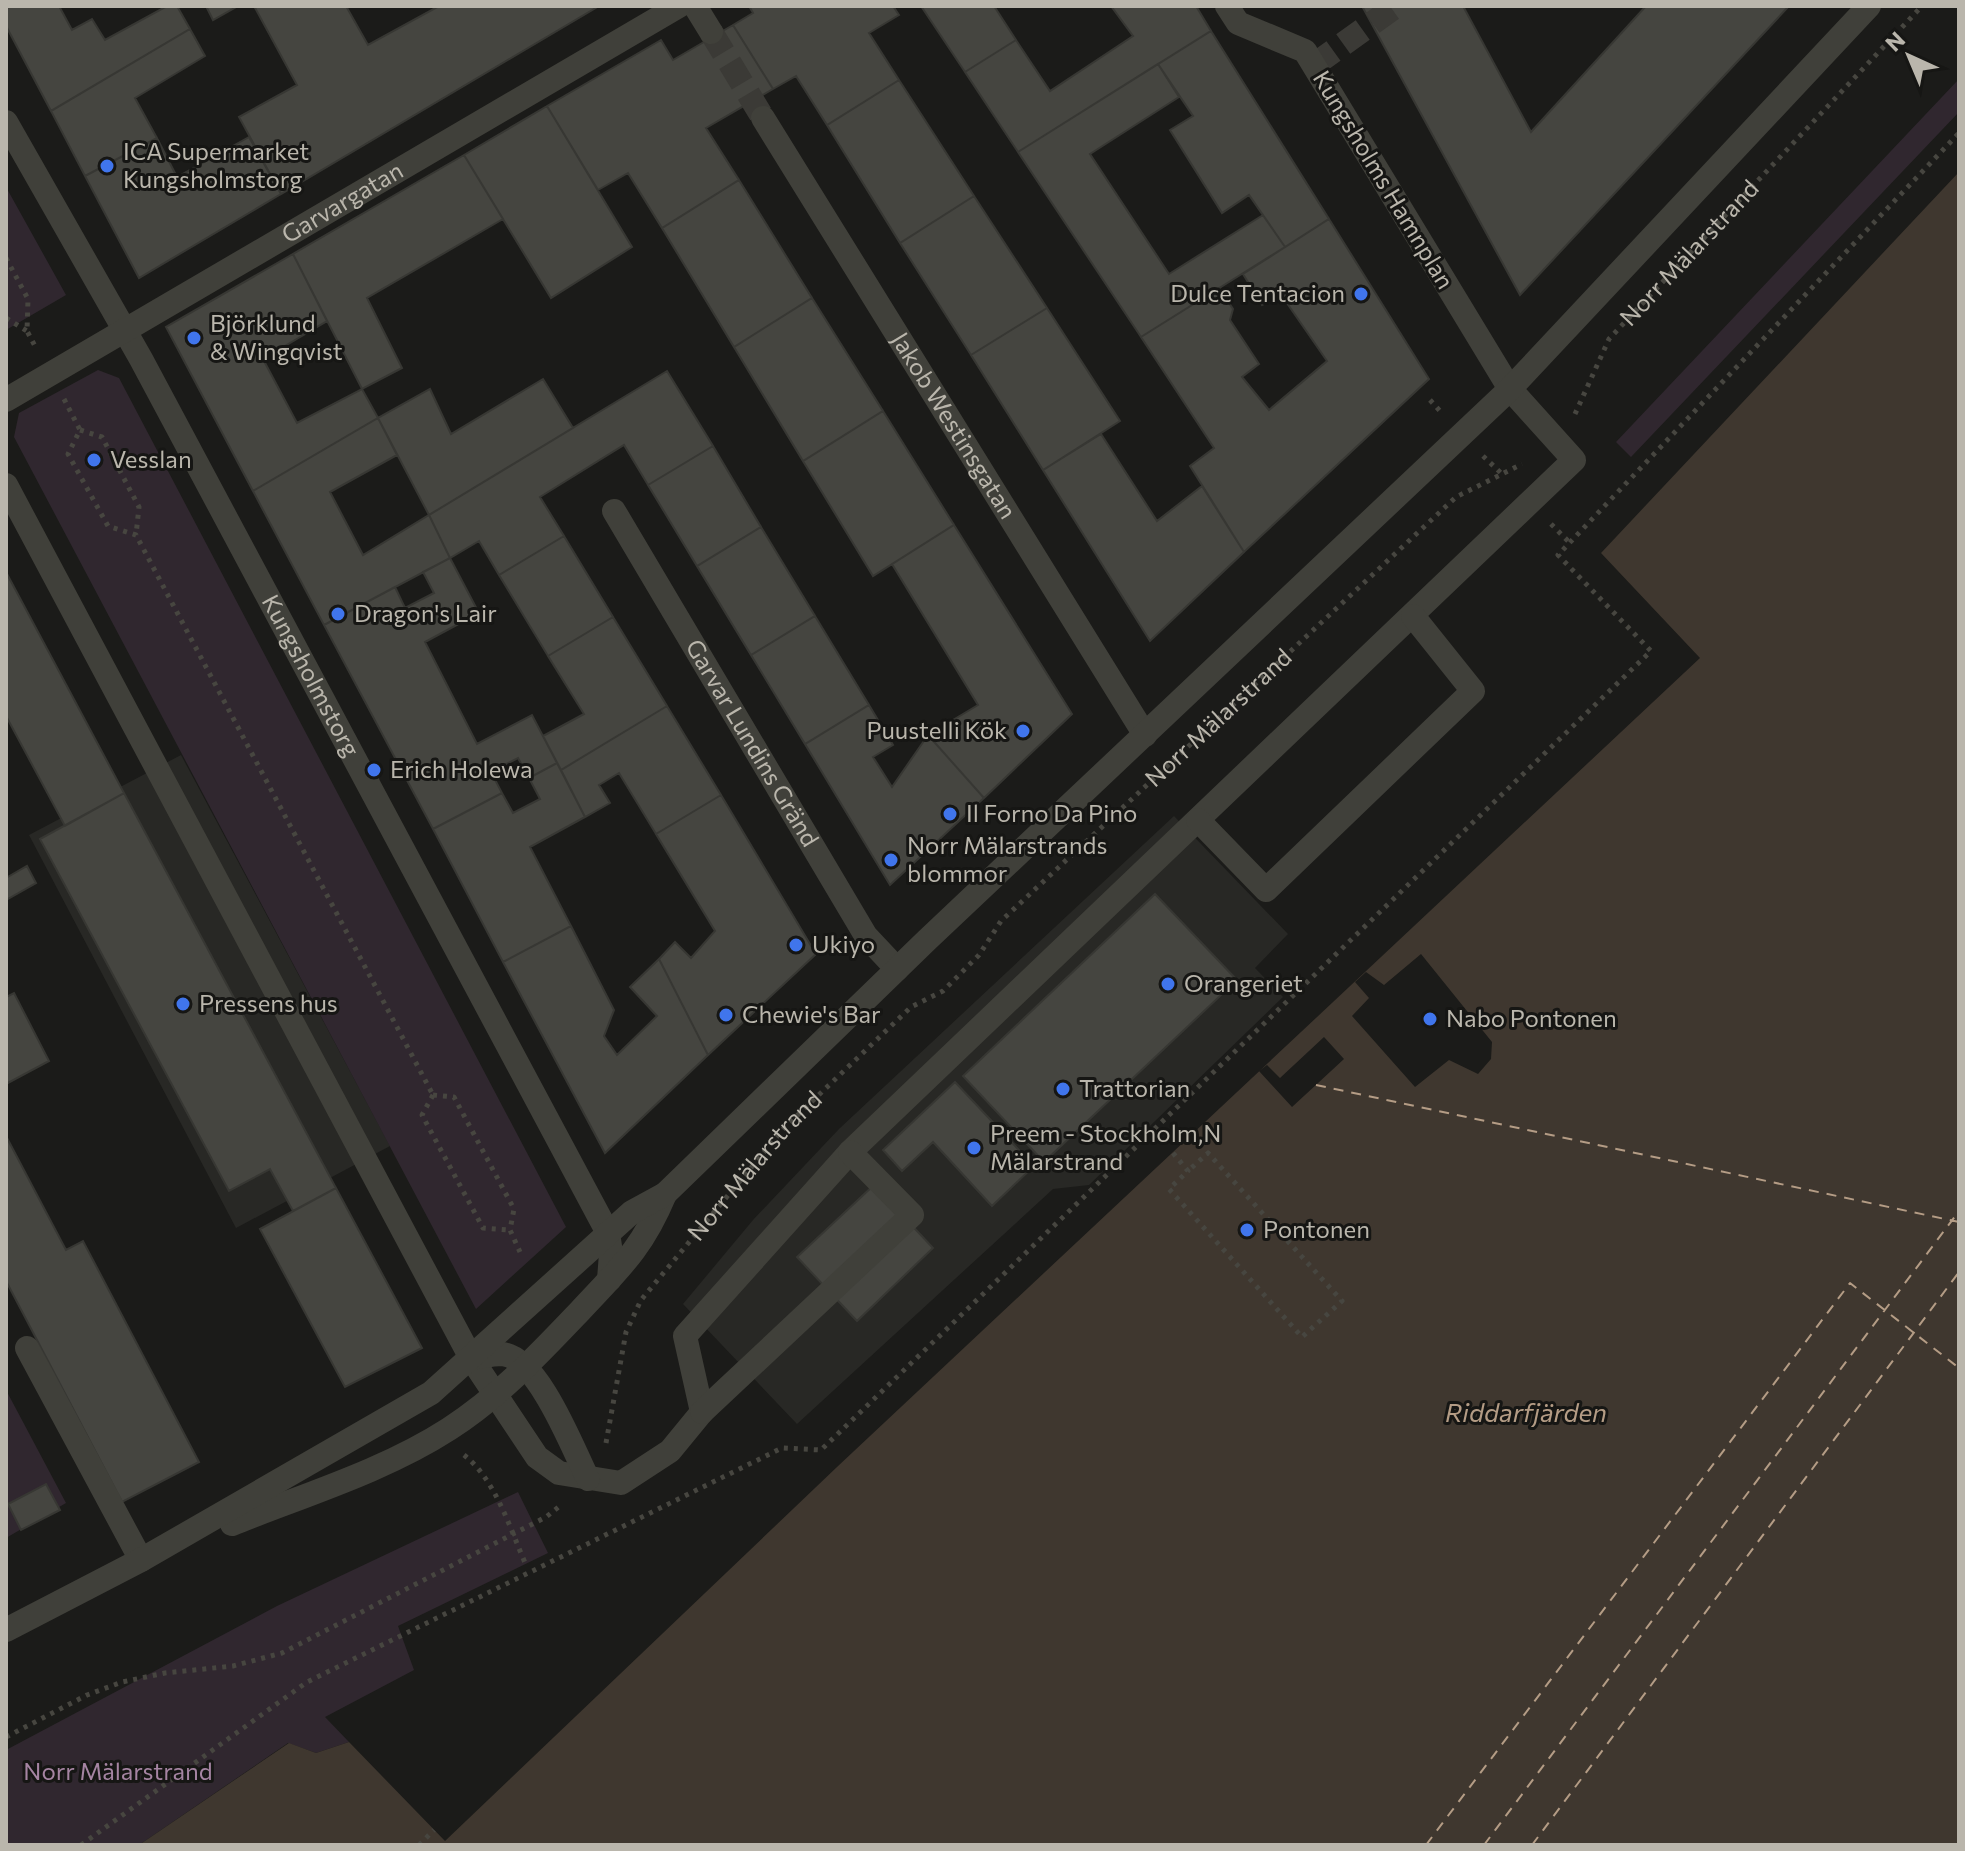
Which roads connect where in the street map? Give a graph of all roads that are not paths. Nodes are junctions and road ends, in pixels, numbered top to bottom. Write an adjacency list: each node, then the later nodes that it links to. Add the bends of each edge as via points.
1 (679, 6): 8 (street, Garvargatan)
2 (695, 6): 5 (street)
3 (1227, 6): 9 (street, Kungsholms Hamnplan, via 1238,23 1305,51)
4 (1869, 6): 9 (street, Norr Mälarstrand)
5 (711, 32)
6 (763, 118): 14 (street, Jakob Westinsgatan)
7 (6, 122): 8 (street, Kungsholmstorg)
8 (124, 329): 10 (street, Garvargatan); 19 (street, Kungsholmstorg)
9 (1510, 389): 13 (street, Kungsholms Hamnplan, via 1574,460); 14 (street, Norr Mälarstrand)
10 (6, 400)
11 (6, 485): 22 (street)
12 (614, 511): 16 (street, Garvar Lundins Gränd, via 866,936)
13 (1413, 616): 15 (street); 15 (street, via 1473,691 1266,890)
14 (1145, 735): 16 (street, Norr Mälarstrand)
15 (1198, 820): 17 (street)
16 (897, 969): 18 (street, Norr Mälarstrand)
17 (850, 1152): 25 (street, via 685,1336); 25 (street, via 912,1215)
18 (665, 1194): 19 (street, Norr Mälarstrand); 20 (street, Norr Mälarstrand, via 649,1232)
19 (608, 1233): 20 (street); 22 (street, Norr Mälarstrand)
20 (609, 1280): 23 (street, Norr Mälarstrand)
21 (27, 1348): 27 (street)
22 (471, 1358): 23 (street, via 504,1354); 24 (street); 27 (street, Norr Mälarstrand, via 431,1393 382,1423)
23 (527, 1367): 24 (street, Norr Mälarstrand); 26 (street)
24 (493, 1395): 26 (street, via 537,1457 559,1473); 27 (street, Norr Mälarstrand, via 430,1441)
25 (702, 1412): 26 (street, via 670,1451 621,1483)
26 (588, 1479)
27 (141, 1560): 28 (street, Norr Mälarstrand)
28 (6, 1630)

